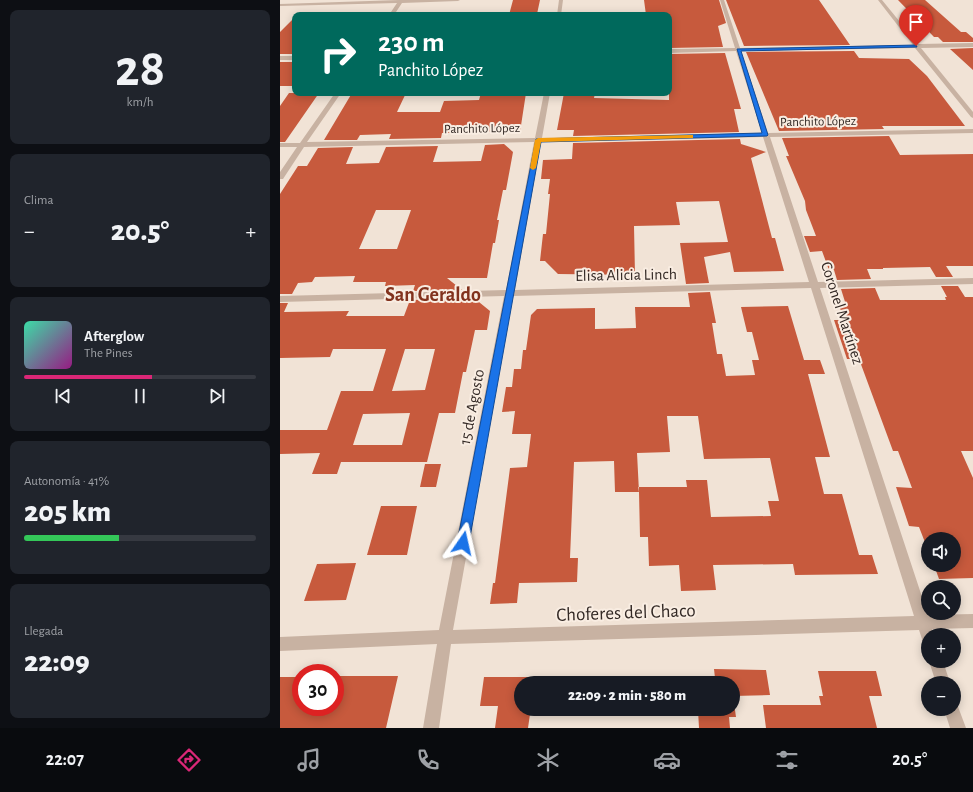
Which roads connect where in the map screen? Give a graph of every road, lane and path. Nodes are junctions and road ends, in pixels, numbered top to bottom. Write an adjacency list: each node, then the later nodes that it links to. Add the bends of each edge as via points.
1 (458, 0): 5 (street)
2 (561, 0): 8 (street)
3 (722, 0): 11 (street, Coronel Martínez)
4 (880, 0): 10 (street)
5 (401, 1): 6 (street); 7 (street)
6 (280, 5)
7 (393, 12)
8 (559, 12)
9 (973, 45): 10 (street)
10 (916, 46): 11 (street); 17 (street)
11 (738, 50): 12 (street); 19 (street, Coronel Martínez)
12 (672, 51)
13 (280, 58): 14 (street)
14 (292, 58)
15 (336, 96): 21 (street)
16 (546, 96): 20 (street, 15 de Agosto)
17 (973, 116)
18 (973, 131): 19 (street, Panchito López)
19 (765, 135): 20 (street, Panchito López); 25 (street, Coronel Martínez)
20 (538, 140): 21 (street, Panchito López); 26 (street, 15 de Agosto)
21 (302, 144): 22 (street, Panchito López); 23 (street)
22 (280, 145)
23 (280, 177)
24 (973, 281): 25 (street, Elisa Alicia Linch)
25 (814, 286): 26 (street, Elisa Alicia Linch); 29 (street, Coronel Martínez)
26 (510, 293): 27 (street, Elisa Alicia Linch); 31 (street, 15 de Agosto)
27 (280, 299)
28 (973, 621): 29 (street, Choferes del Chaco)
29 (923, 623): 30 (street, Coronel Martínez); 31 (street, Choferes del Chaco)
30 (925, 628)
31 (445, 637): 32 (street, Choferes del Chaco); 34 (street, 15 de Agosto)
32 (280, 644)
33 (954, 716): 35 (street)
34 (430, 728)
35 (958, 728)

